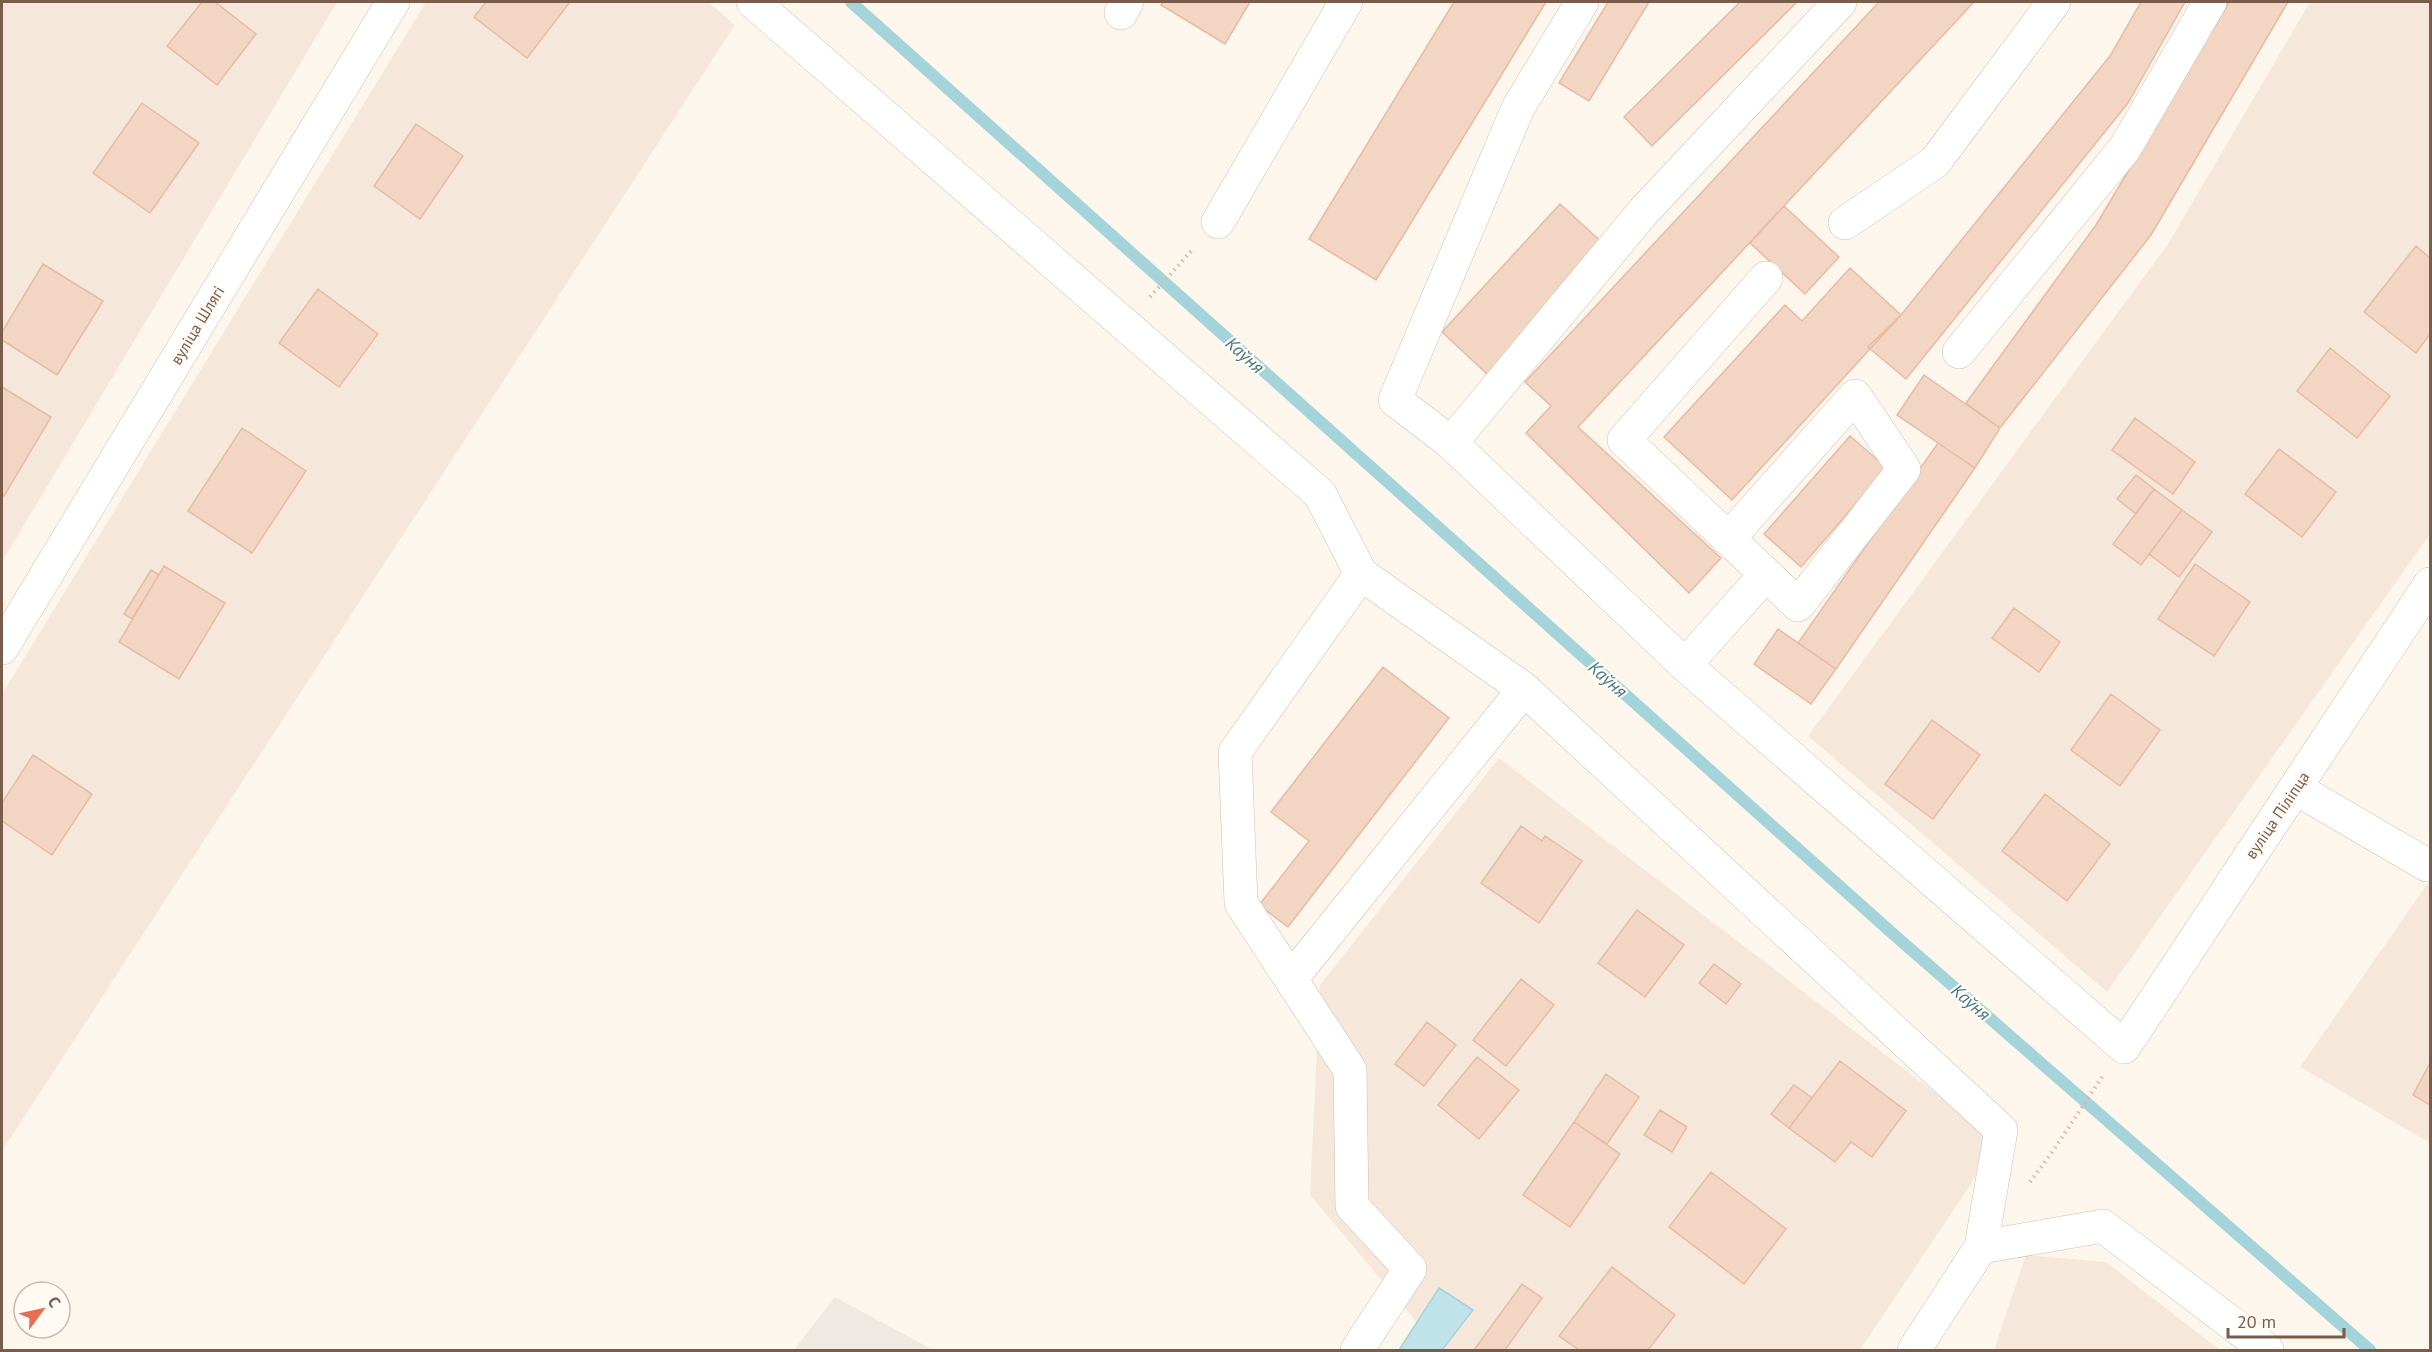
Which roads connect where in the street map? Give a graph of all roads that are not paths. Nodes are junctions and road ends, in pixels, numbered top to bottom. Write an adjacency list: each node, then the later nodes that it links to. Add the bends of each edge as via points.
1 (393, 2): 17 (street, вуліца Шлягі)
2 (753, 2): 14 (street, via 1320,494)
3 (1346, 2): 8 (street)
4 (1582, 2): 12 (street, via 1518,108 1395,400)
5 (1840, 2): 12 (street, via 1643,212)
6 (2055, 2): 9 (street, via 1935,162)
7 (2210, 2): 11 (street, via 2125,148)
8 (1218, 222)
9 (1845, 223)
10 (1766, 278): 13 (street, via 1624,440)
11 (1959, 352)
12 (1451, 443): 18 (street)
13 (1728, 539): 15 (street); 15 (street, via 1855,396 1904,470 1798,605)
14 (1361, 574): 19 (street); 22 (street, via 1235,752 1241,903)
15 (1766, 574): 18 (street)
16 (2430, 584): 20 (street, вуліца Піліпца)
17 (2, 648)
18 (1685, 665): 20 (street, вуліца Піліпца, via 2124,1047)
19 (1524, 689): 22 (street); 23 (street, via 2001,1130)
20 (2295, 788): 21 (street)
21 (2427, 865)
22 (1291, 979): 24 (street, via 1350,1070 1352,1206 1410,1269)
23 (1981, 1247): 25 (street); 26 (street, via 2103,1226)
24 (1357, 1350)
25 (1914, 1350)
26 (2267, 1350)

